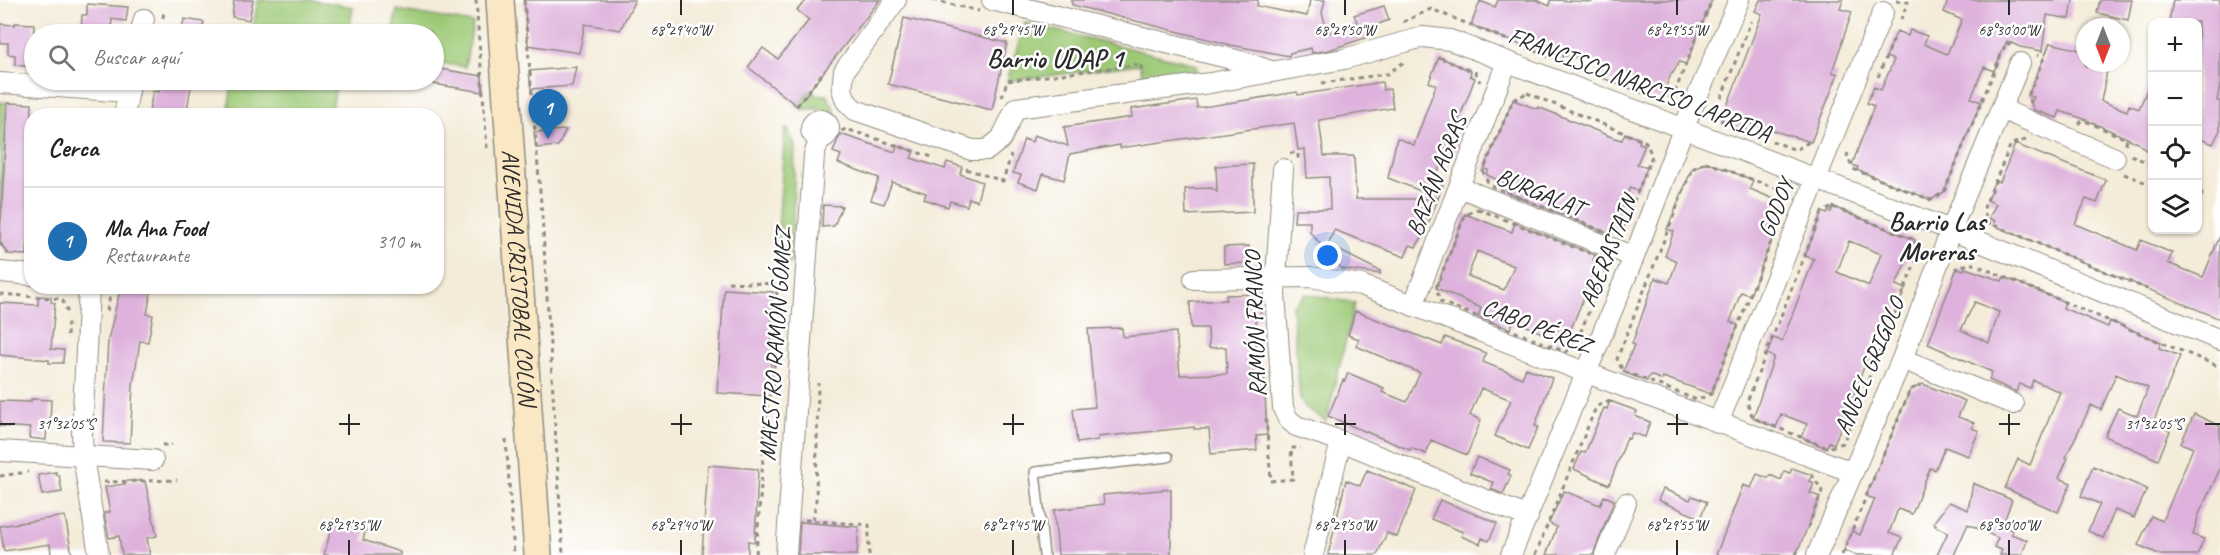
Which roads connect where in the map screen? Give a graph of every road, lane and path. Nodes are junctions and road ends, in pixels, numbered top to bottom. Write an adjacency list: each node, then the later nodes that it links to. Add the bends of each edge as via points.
1 (500, 0): 88 (main road, AVENIDA CRISTOBAL COLÓN)
2 (524, 0): 89 (path)
3 (896, 0): 33 (street, via 844,71 842,89 846,101 855,110 972,150)
4 (992, 0): 14 (street)
5 (1738, 0): 28 (street, ABERASTAIN)
6 (1886, 6): 8 (path, via 1908,2); 40 (street, GODOY)
7 (1752, 18): 26 (path, via 1717,109 1722,123)
8 (1899, 25)
9 (1896, 32): 16 (path)
10 (2025, 55): 24 (street, ANGEL GRIGOLO); 25 (path, via 2044,58 2028,96); 34 (path, via 2006,43 1944,192 1931,200 1853,169 1846,156)
11 (1413, 56): 19 (path, via 1387,74)
12 (1439, 57): 20 (path, via 1476,73)
13 (1507, 62): 14 (street, FRANCISCO NARCISO LAPRIDA, via 1450,40 1423,37 1344,59); 28 (street, FRANCISCO NARCISO LAPRIDA); 42 (street, BAZÁN AGRAS)
14 (1273, 72): 33 (street, FRANCISCO NARCISO LAPRIDA, via 1016,108)
15 (1143, 79): 22 (path, via 1141,64 1007,81)
16 (1877, 80)
17 (0, 83): 18 (street)
18 (24, 84)
19 (1314, 84)
20 (1481, 87)
21 (129, 90): 23 (street)
22 (1001, 101)
23 (126, 108)
24 (2001, 109): 38 (street); 46 (street, ANGEL GRIGOLO)
25 (2034, 110)
26 (1727, 124)
27 (2075, 127): 37 (path, via 2084,120 2127,139 2123,152)
28 (1684, 128): 40 (street, FRANCISCO NARCISO LAPRIDA); 49 (street, ABERASTAIN)
29 (1767, 139): 30 (path, via 1796,150)
30 (1812, 139)
31 (2028, 139): 56 (path, via 2011,144 1983,210 1989,223)
32 (828, 141): 35 (path, via 846,129); 91 (street, MAESTRO RAMÓN GÓMEZ, via 814,155)
33 (1006, 146): 39 (path, via 1003,181)
34 (1849, 149)
35 (938, 159)
36 (1287, 162): 53 (street, RAMÓN FRANCO)
37 (2148, 163)
38 (2116, 164): 41 (path)
39 (962, 167)
40 (1816, 178): 46 (street, FRANCISCO NARCISO LAPRIDA); 70 (street, GODOY)
41 (2148, 183)
42 (1459, 187): 49 (street, BURGALAT); 60 (street, BAZÁN AGRAS)
43 (1786, 204): 43 (path, via 1780,190 1706,162 1692,169 1617,359 1623,371 1697,400 1711,394)
44 (1478, 209): 44 (path, via 1599,257 1605,272 1575,346 1566,352 1441,302 1436,288 1465,214)
45 (1623, 228): 45 (path, via 1610,234 1489,185 1483,171 1513,100 1527,93 1646,142 1652,156)
46 (1951, 230): 63 (street, FRANCISCO NARCISO LAPRIDA); 64 (street, ANGEL GRIGOLO)
47 (0, 243): 48 (path, via 8,254)
48 (18, 254)
49 (1635, 257): 66 (street, ABERASTAIN)
50 (0, 272): 51 (street)
51 (24, 274)
52 (1954, 276): 65 (path, via 1958,268 1971,263)
53 (1275, 277): 54 (street, CABO PÉREZ); 60 (street, CABO PÉREZ, via 1310,277 1361,285); 71 (street, RAMÓN FRANCO, via 1283,408 1296,426)
54 (1194, 279)
55 (728, 282): 90 (path, via 777,287 773,397 767,403)
56 (2149, 290)
57 (0, 294): 62 (path, via 62,299 69,310)
58 (89, 294): 76 (street)
59 (110, 294): 61 (path)
60 (1413, 306): 66 (street, CABO PÉREZ)
61 (106, 315)
62 (67, 340)
63 (2220, 340)
64 (1902, 359): 69 (street); 78 (street, ANGEL GRIGOLO)
65 (2220, 367)
66 (1587, 373): 70 (street, CABO PÉREZ); 83 (street, ABERASTAIN)
67 (1923, 384): 100 (path, via 1910,390)
68 (1615, 403): 96 (path, via 1597,406)
69 (2013, 404)
70 (1718, 423): 78 (street, CABO PÉREZ)
71 (1341, 441): 83 (street, RAMÓN FRANCO); 94 (street)
72 (172, 445): 75 (path)
73 (1828, 448): 73 (path, via 1843,443 1919,253 1915,240 1833,207 1822,212 1747,402 1753,418)
74 (6, 452): 76 (street)
75 (157, 452): 76 (street)
76 (83, 457): 87 (street)
77 (1168, 457): 93 (lane, via 1035,472)
78 (1852, 472): 99 (street, ANGEL GRIGOLO)
79 (1812, 475): 85 (path, via 1822,491)
80 (177, 480): 81 (path)
81 (100, 483)
82 (1626, 503): 97 (street)
83 (1528, 517): 95 (street, ABERASTAIN)
84 (813, 520): 92 (path, via 869,525)
85 (1807, 528)
86 (1801, 543): 98 (path)
87 (99, 555)
88 (538, 555)
89 (563, 555)
90 (756, 555)
91 (786, 555)
92 (869, 555)
93 (1044, 555)
94 (1313, 555)
95 (1511, 555)
96 (1535, 555)
97 (1605, 555)
98 (1796, 555)
99 (1817, 555)
100 (1842, 555)

